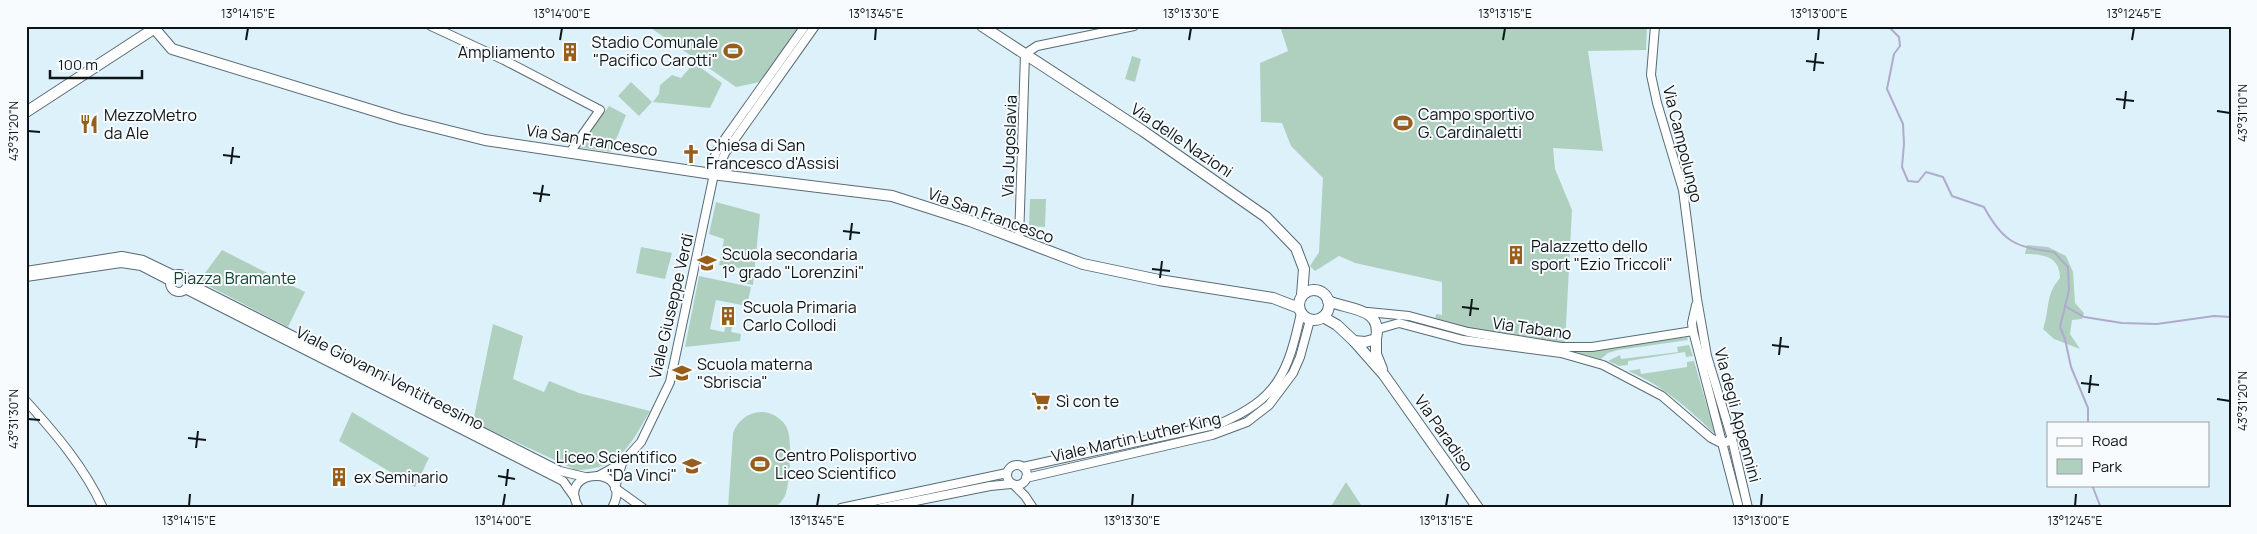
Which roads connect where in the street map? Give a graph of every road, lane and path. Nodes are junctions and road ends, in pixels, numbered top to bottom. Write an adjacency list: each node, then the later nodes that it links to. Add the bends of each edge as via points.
1 (431, 26): 10 (street, via 600,110)
2 (805, 26): 11 (street, Viale Giuseppe Verdi, via 717,150)
3 (814, 26): 11 (street, Viale Giuseppe Verdi)
4 (982, 26): 8 (main road, Via delle Nazioni)
5 (1134, 26): 8 (street, via 1037,46)
6 (1655, 26): 17 (street, Via Campolungo, via 1651,75 1683,190)
7 (156, 27): 9 (main road); 10 (main road, Via San Francesco, via 172,49 401,119 485,140)
8 (1025, 54): 12 (street, Via Jugoslavia); 19 (main road, Via delle Nazioni, via 1266,217 1296,248 1304,269)
9 (26, 112)
10 (571, 151): 11 (main road, Via San Francesco)
11 (713, 174): 12 (main road, Via San Francesco, via 892,196); 31 (street, Viale Giuseppe Verdi, via 670,382 641,442)
12 (1019, 240): 19 (main road, Via San Francesco, via 1106,270)
13 (26, 271): 15 (street, Viale Giovanni Ventitreesimo, via 122,256 143,260)
14 (26, 277): 15 (street, Viale Giovanni Ventitreesimo, via 121,263 141,266)
15 (172, 278): 16 (street, Viale Giovanni Ventitreesimo, via 179,273 184,275); 16 (street, Viale Giovanni Ventitreesimo, via 172,287 176,291)
16 (187, 286): 35 (street, Viale Giovanni Ventitreesimo, via 560,471); 40 (street, Viale Giovanni Ventitreesimo, via 563,481)
17 (1697, 299): 23 (street, Via Campolungo); 24 (street, Via Campolungo)
18 (1328, 302): 19 (main road, via 1319,291 1310,290); 20 (main road); 21 (main road, via 1328,310)
19 (1300, 304): 22 (main road); 32 (street, Viale Martin Luther King, via 1288,365 1276,385 1239,416 1219,424)
20 (1368, 312): 24 (street, Via Tabano, via 1409,316 1468,332 1561,347 1592,347); 25 (main road, via 1376,320)
21 (1323, 317): 22 (main road); 26 (main road)
22 (1310, 320): 36 (street, Viale Martin Luther King, via 1293,373 1269,405 1247,422 1212,435)
23 (1702, 330): 29 (street, Via degli Appennini)
24 (1693, 331): 30 (street, Via degli Appennini)
25 (1377, 334): 26 (main road); 27 (main road, via 1376,354); 30 (street, Via Tabano, via 1399,323 1463,340 1561,353 1603,365 1662,396 1711,438)
26 (1354, 341): 27 (main road)
27 (1384, 375): 48 (main road, Via Paradiso)
28 (26, 401): 42 (street, via 58,438)
29 (1732, 438): 30 (street); 50 (street, Via degli Appennini)
30 (1723, 444): 49 (street, Via degli Appennini)
31 (622, 463): 34 (street, Viale Giuseppe Verdi); 38 (street, Viale Giuseppe Verdi)
32 (1023, 467): 33 (street, Viale Martin Luther King, via 1014,465); 36 (street)
33 (1007, 472): 37 (street); 45 (street, Viale Martin Luther King)
34 (600, 475): 35 (street, Viale Giuseppe Verdi); 38 (street)
35 (585, 477): 40 (street, via 577,486)
36 (1026, 479): 37 (street, Viale Martin Luther King, via 1020,485); 39 (street)
37 (1012, 484): 39 (street); 46 (street, Viale Martin Luther King)
38 (615, 488): 43 (street, Viale Giuseppe Verdi); 44 (street)
39 (1025, 496): 47 (street)
40 (575, 498): 41 (street)
41 (578, 507)
42 (104, 508)
43 (612, 508)
44 (643, 508)
45 (841, 508)
46 (881, 508)
47 (1033, 508)
48 (1478, 508)
49 (1739, 508)
50 (1748, 508)

